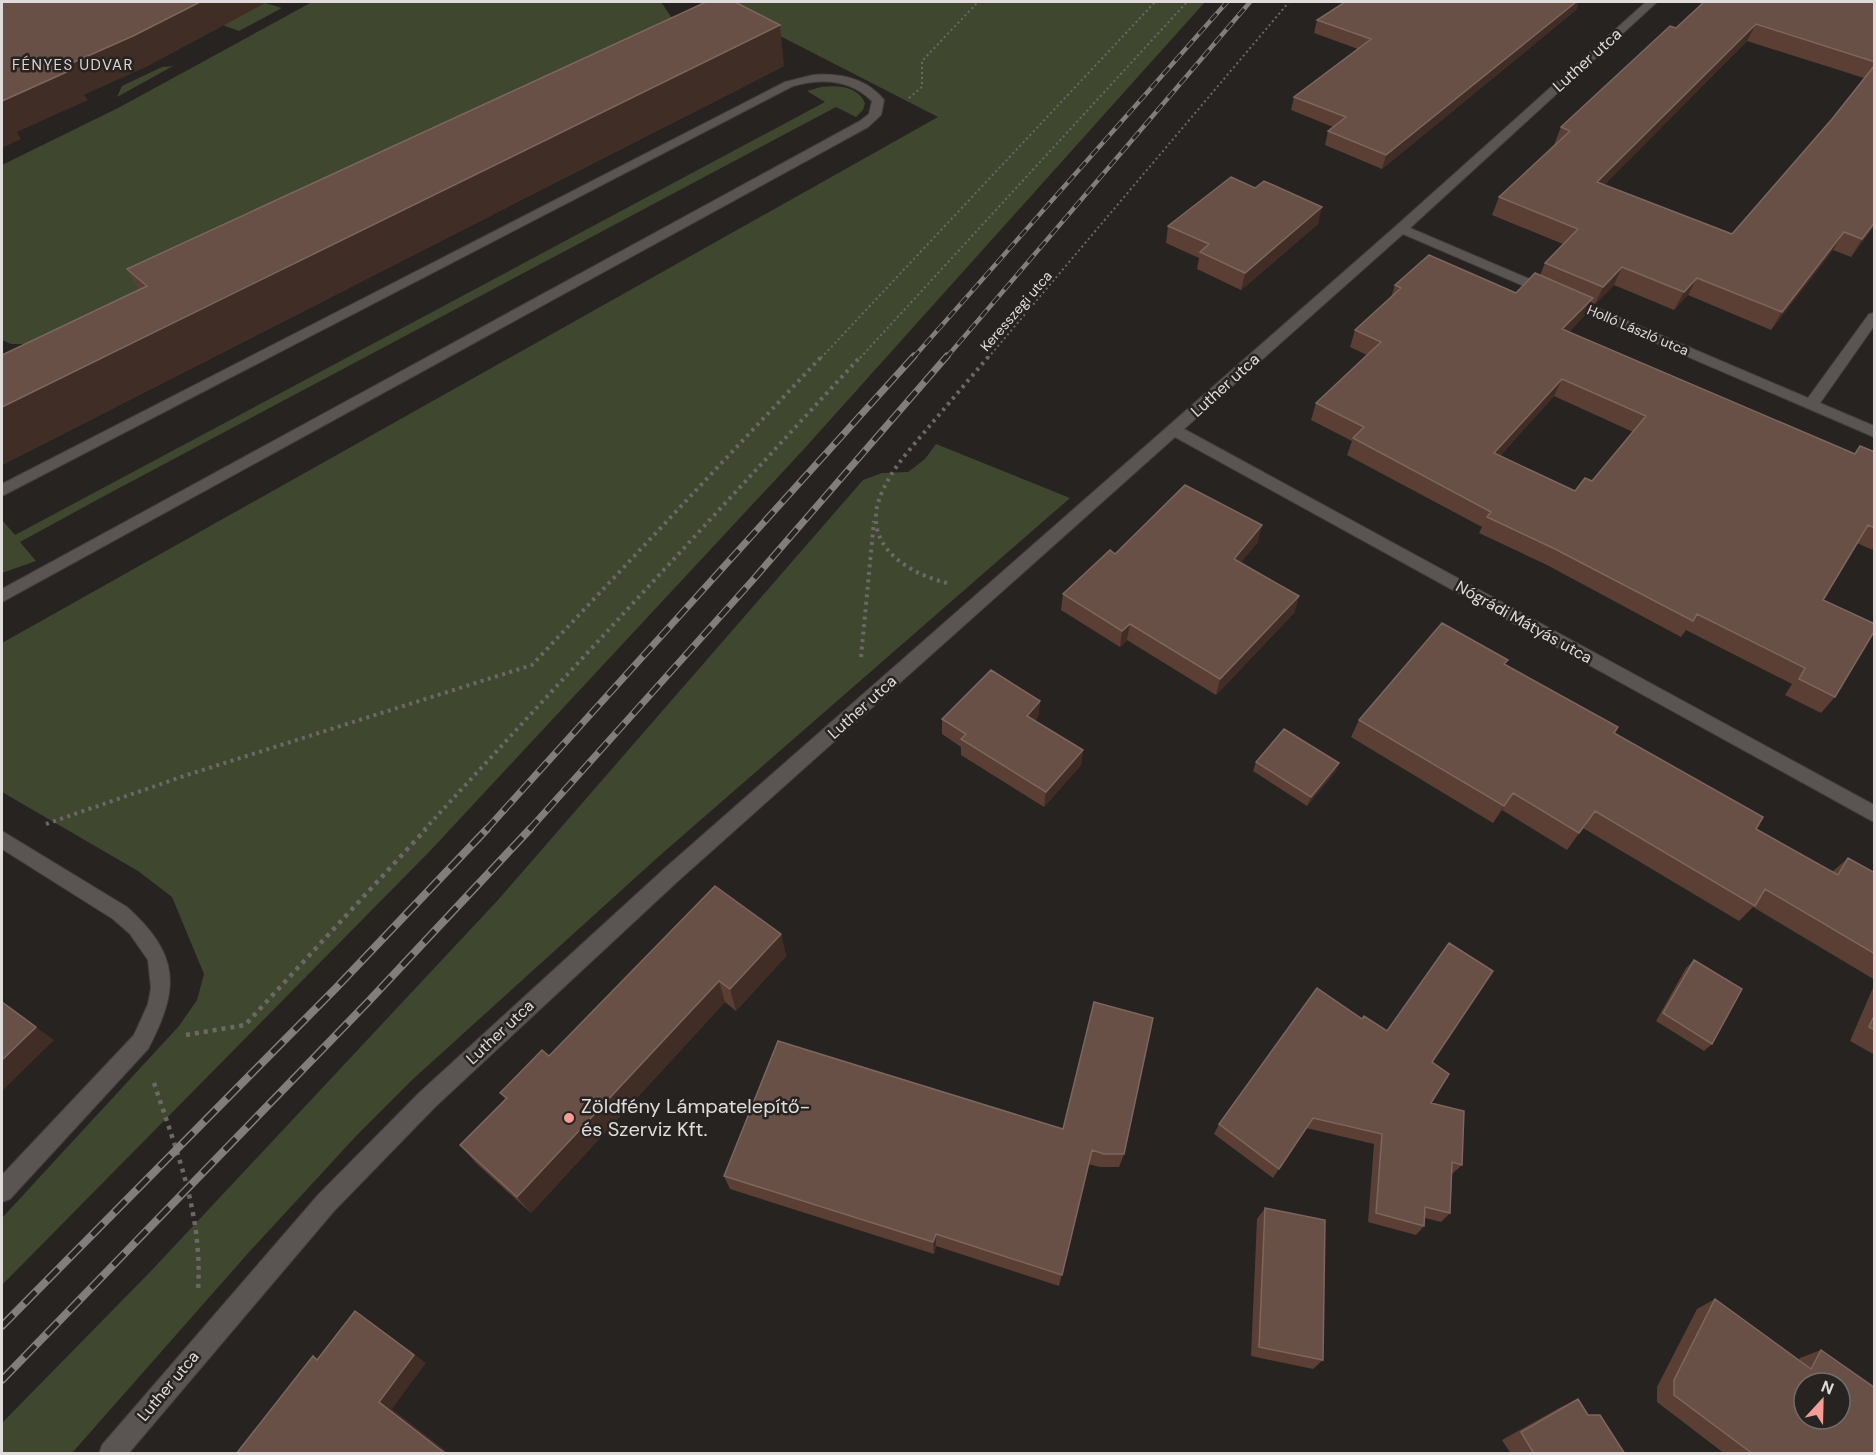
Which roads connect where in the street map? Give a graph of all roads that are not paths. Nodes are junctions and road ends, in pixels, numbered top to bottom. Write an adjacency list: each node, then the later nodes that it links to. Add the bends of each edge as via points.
1 (1652, 2): 2 (street, Luther utca)
2 (1401, 229): 4 (street, Holló László utca); 5 (street, Luther utca)
3 (1875, 317): 4 (street)
4 (1811, 405): 6 (street, Holló László utca)
5 (1174, 430): 9 (street, Nógrádi Mátyás utca); 12 (street, Luther utca, via 671,876 394,1132 245,1295)
6 (1875, 432)
7 (2, 490): 8 (street, via 789,84 829,77 866,89 878,100 875,115 864,124)
8 (2, 596)
9 (1875, 814)
10 (2, 839): 11 (street, via 120,913 148,939 159,957 162,978 153,1021 141,1042)
11 (2, 1191)
12 (111, 1454)

